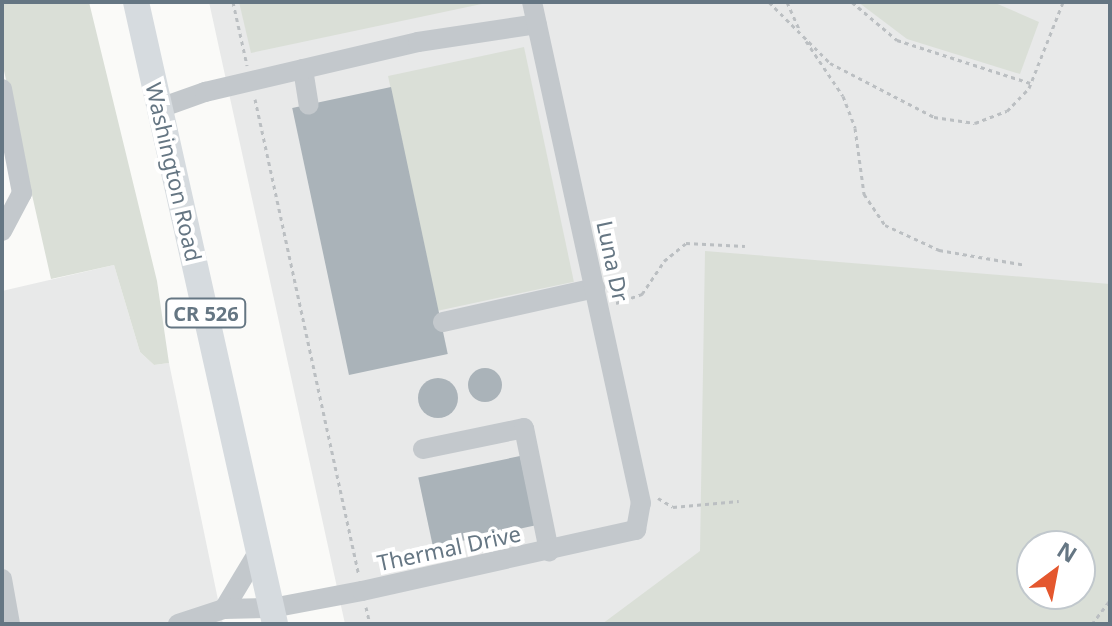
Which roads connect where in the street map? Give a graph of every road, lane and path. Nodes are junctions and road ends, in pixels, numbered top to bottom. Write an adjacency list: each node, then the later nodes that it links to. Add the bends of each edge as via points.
1 (136, 2): 15 (main road, Washington Road / CR 526)
2 (233, 2): 11 (path)
3 (532, 2): 8 (street, Luna Dr)
4 (769, 2): 9 (path)
5 (787, 2): 9 (path)
6 (852, 2): 12 (path, via 897,40)
7 (1063, 2): 12 (path)
8 (537, 24): 10 (street, via 418,42); 20 (street, Luna Dr)
9 (801, 34): 12 (path, via 830,63 934,117 975,123 1007,111); 19 (path, via 843,96 855,128 864,194 885,225 939,250)
10 (303, 69): 11 (street); 14 (street)
11 (251, 81): 15 (street); 30 (path)
12 (1031, 84)
13 (2, 89): 17 (street)
14 (309, 105)
15 (160, 108): 27 (main road, Washington Road / CR 526)
16 (2, 172): 17 (street)
17 (21, 184): 18 (street, via 22,193)
18 (2, 231)
19 (1026, 265)
20 (604, 288): 21 (path); 22 (street); 26 (street, Luna Dr, via 641,503)
21 (619, 318)
22 (443, 322)
23 (423, 449): 28 (street, via 524,428)
24 (657, 497): 25 (path, via 673,507)
25 (739, 501)
26 (636, 530): 28 (street, Thermal Drive)
27 (259, 551): 32 (street); 33 (main road, Washington Road / CR 526)
28 (549, 551): 30 (street, Thermal Drive)
29 (2, 579): 34 (street)
30 (362, 591): 33 (street, Thermal Drive); 36 (path)
31 (1110, 600): 37 (path)
32 (224, 609): 33 (street, Thermal Drive); 35 (street, Thermal Drive)
33 (273, 616)
34 (10, 624)
35 (178, 624)
36 (370, 624)
37 (1092, 624)

